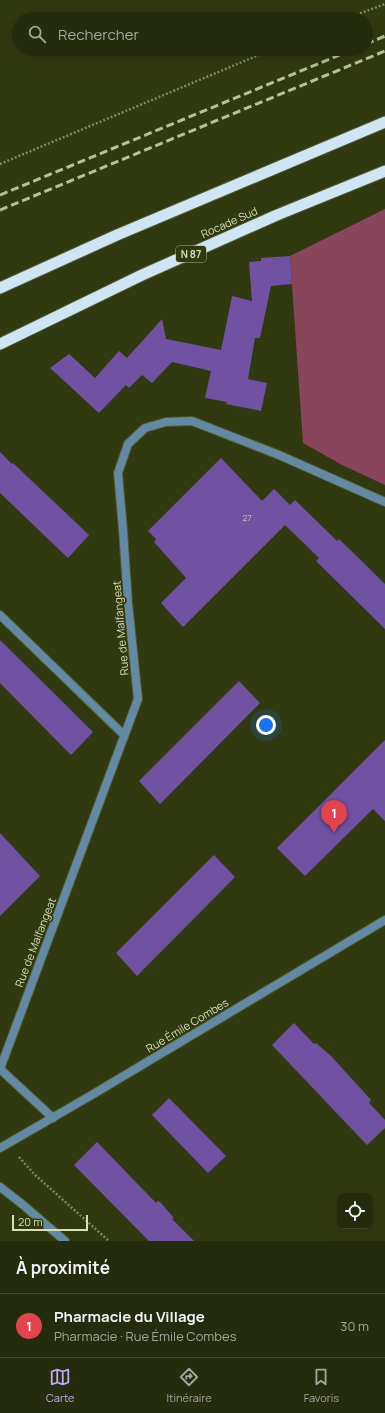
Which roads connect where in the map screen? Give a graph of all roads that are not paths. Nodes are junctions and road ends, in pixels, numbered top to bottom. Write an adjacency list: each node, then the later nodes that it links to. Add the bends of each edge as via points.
1 (385, 122): 3 (highway, via 117,235)
2 (385, 171): 4 (highway, Rocade Sud / N 87, via 149,272)
3 (0, 288)
4 (0, 344)
5 (385, 502): 7 (street, Rue de Malfangeat, via 272,452 192,421 166,422 145,428 128,444 118,473 138,698)
6 (0, 615): 7 (street)
7 (124, 735): 9 (street, Rue de Malfangeat)
8 (385, 920): 10 (street, Rue Émile Combes)
9 (0, 1069): 10 (street, Rue de Malfangeat)
10 (53, 1118): 11 (street, Rue Émile Combes)
11 (0, 1148)
12 (0, 1187): 13 (street)
13 (65, 1241)

